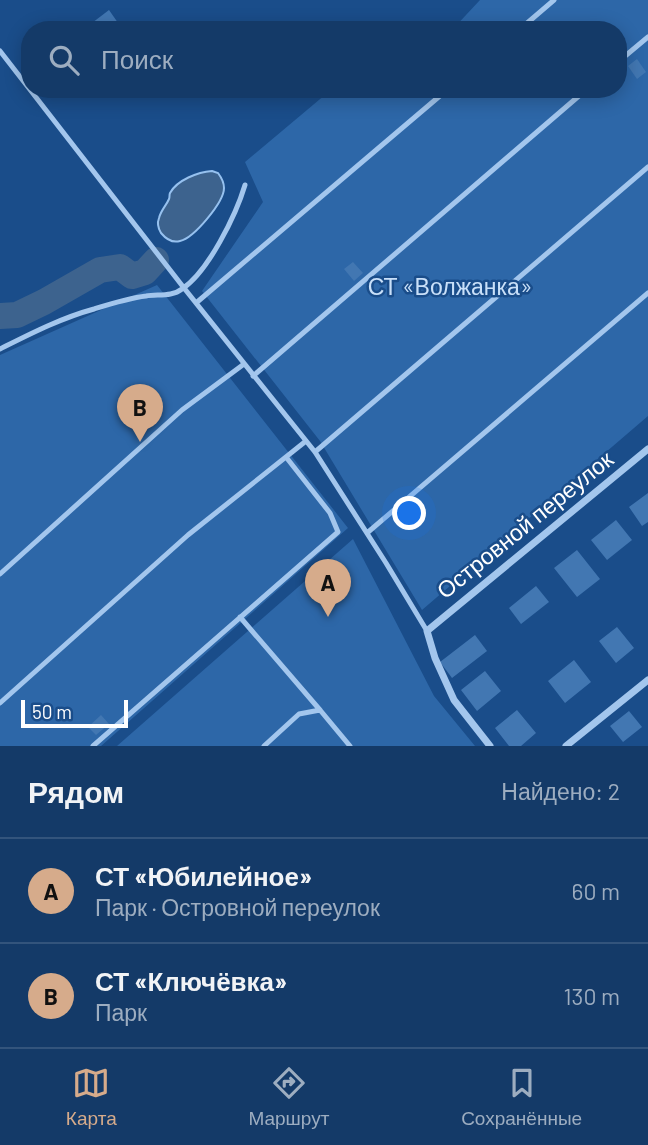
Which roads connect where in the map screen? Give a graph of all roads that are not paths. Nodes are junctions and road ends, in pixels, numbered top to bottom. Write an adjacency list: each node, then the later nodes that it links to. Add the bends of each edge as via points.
1 (554, 0): 2 (lane)
2 (530, 21)
3 (648, 37): 5 (lane)
4 (0, 51): 6 (lane)
5 (627, 54)
6 (21, 78)
7 (36, 98): 12 (lane)
8 (437, 98): 14 (lane)
9 (577, 98): 17 (lane)
10 (648, 167): 20 (lane)
11 (245, 185): 12 (lane, via 221,239)
12 (184, 288): 14 (lane); 15 (lane, via 175,294 91,309)
13 (648, 293): 22 (lane)
14 (196, 303): 16 (lane)
15 (0, 349)
16 (244, 364): 17 (lane); 23 (lane, via 182,410)
17 (253, 376): 18 (lane)
18 (306, 441): 20 (lane); 21 (lane)
19 (648, 449): 25 (street, Островной переулок)
20 (314, 452): 22 (lane)
21 (286, 457): 24 (lane, via 330,513 338,532); 27 (lane, via 188,535)
22 (367, 533): 25 (lane)
23 (0, 574)
24 (240, 617): 28 (lane); 29 (lane)
25 (426, 631): 32 (street, via 454,700)
26 (648, 680): 33 (street)
27 (0, 702)
28 (320, 710): 30 (lane, via 299,714); 31 (lane)
29 (93, 746)
30 (264, 746)
31 (350, 746)
32 (490, 746)
33 (566, 746)

